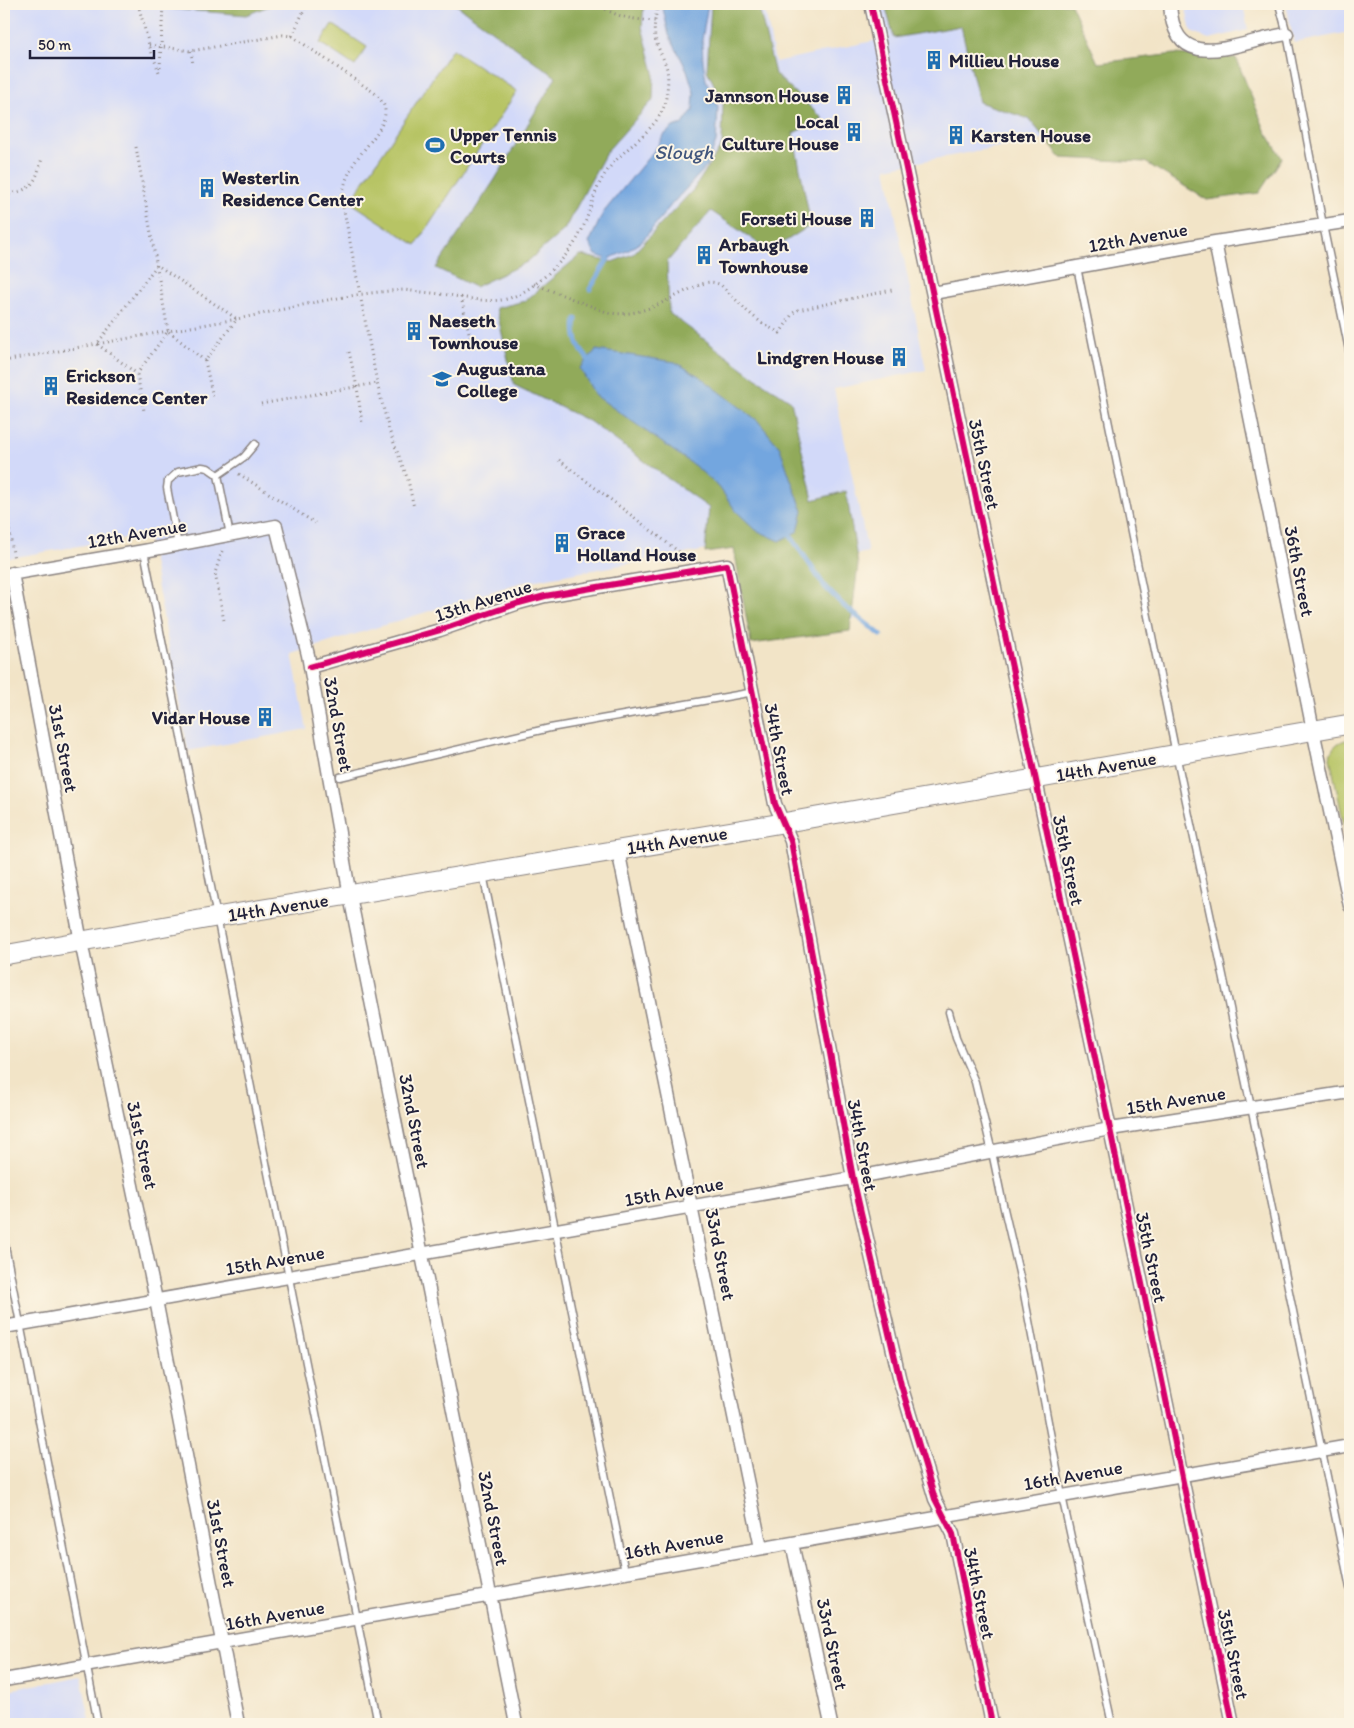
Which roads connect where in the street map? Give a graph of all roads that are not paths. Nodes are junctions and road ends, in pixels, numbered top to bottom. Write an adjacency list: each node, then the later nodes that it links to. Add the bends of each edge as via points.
1 (871, 4): 9 (street, 35th Street)
2 (1170, 4): 4 (street, via 1177,34 1191,47 1214,50)
3 (1279, 4): 4 (lane)
4 (1287, 34): 6 (lane)
5 (1350, 221): 6 (street, 12th Avenue)
6 (1323, 226): 7 (street, 12th Avenue); 10 (lane)
7 (1214, 242): 8 (street, 12th Avenue); 22 (street, 36th Street)
8 (1077, 266): 9 (street, 12th Avenue); 23 (lane)
9 (933, 293): 25 (street, 35th Street)
10 (1350, 355)
11 (255, 444): 12 (lane, via 244,457)
12 (218, 475): 14 (lane); 15 (lane, via 202,467 178,472 168,481)
13 (276, 526): 14 (street, 12th Avenue); 19 (street, 32nd Street)
14 (229, 535): 15 (street, 12th Avenue)
15 (178, 545): 16 (street, 12th Avenue)
16 (144, 551): 18 (street, 12th Avenue); 31 (lane)
17 (727, 565): 19 (street, 13th Avenue, via 546,596); 20 (street, 34th Street)
18 (11, 574): 32 (street, 31st Street)
19 (310, 667): 29 (street, 32nd Street)
20 (754, 692): 24 (lane, via 550,728); 26 (street, 34th Street, via 775,804)
21 (1350, 724): 22 (street, 14th Avenue)
22 (1313, 730): 23 (street, 14th Avenue); 30 (street, 36th Street)
23 (1176, 754): 25 (street, 14th Avenue); 36 (lane)
24 (340, 778)
25 (1036, 779): 26 (street, 14th Avenue); 37 (street, 35th Street)
26 (782, 823): 27 (street, 14th Avenue); 39 (street, 34th Street, via 791,841)
27 (618, 850): 28 (street, 14th Avenue); 40 (street, 33rd Street)
28 (483, 872): 29 (street, 14th Avenue); 41 (lane)
29 (350, 896): 31 (street, 14th Avenue); 43 (street, 32nd Street)
30 (1350, 906)
31 (216, 918): 32 (street, 14th Avenue); 44 (lane)
32 (81, 942): 33 (street, 14th Avenue); 45 (street, 31st Street)
33 (4, 955)
34 (949, 1012): 38 (lane, via 975,1082)
35 (1350, 1092): 36 (street, 15th Avenue)
36 (1251, 1107): 37 (street, 15th Avenue); 49 (lane)
37 (1110, 1129): 38 (street, 15th Avenue); 50 (street, 35th Street)
38 (992, 1152): 39 (street, 15th Avenue); 51 (lane, via 1035,1344)
39 (853, 1178): 40 (street, 15th Avenue); 52 (street, 34th Street, via 901,1385 935,1500)
40 (692, 1206): 41 (street, 15th Avenue); 54 (street, 33rd Street)
41 (556, 1231): 43 (street, 15th Avenue); 55 (lane)
42 (4, 1241): 46 (lane)
43 (422, 1254): 44 (street, 15th Avenue); 57 (street, 32nd Street)
44 (288, 1277): 45 (street, 15th Avenue); 58 (lane)
45 (156, 1300): 46 (street, 15th Avenue); 59 (street, 31st Street)
46 (20, 1324): 47 (street, 15th Avenue); 60 (lane)
47 (4, 1327)
48 (1350, 1446): 49 (street, 16th Avenue)
49 (1322, 1451): 50 (street, 16th Avenue); 56 (lane)
50 (1181, 1475): 51 (street, 16th Avenue); 69 (street, 35th Street)
51 (1062, 1496): 52 (street, 16th Avenue); 68 (lane)
52 (943, 1516): 53 (street, 16th Avenue); 67 (street, 34th Street, via 953,1534)
53 (792, 1543): 54 (street, 16th Avenue); 66 (street, 33rd Street)
54 (761, 1548): 55 (street, 16th Avenue)
55 (625, 1572): 57 (street, 16th Avenue)
56 (1350, 1588)
57 (490, 1595): 58 (street, 16th Avenue); 65 (street, 32nd Street)
58 (357, 1620): 59 (street, 16th Avenue); 64 (lane)
59 (222, 1643): 60 (street, 16th Avenue); 63 (street, 31st Street)
60 (86, 1666): 61 (street, 16th Avenue); 62 (lane)
61 (4, 1680)
62 (98, 1724)
63 (238, 1724)
64 (378, 1724)
65 (516, 1724)
66 (831, 1724)
67 (992, 1724)
68 (1112, 1724)
69 (1233, 1724)

